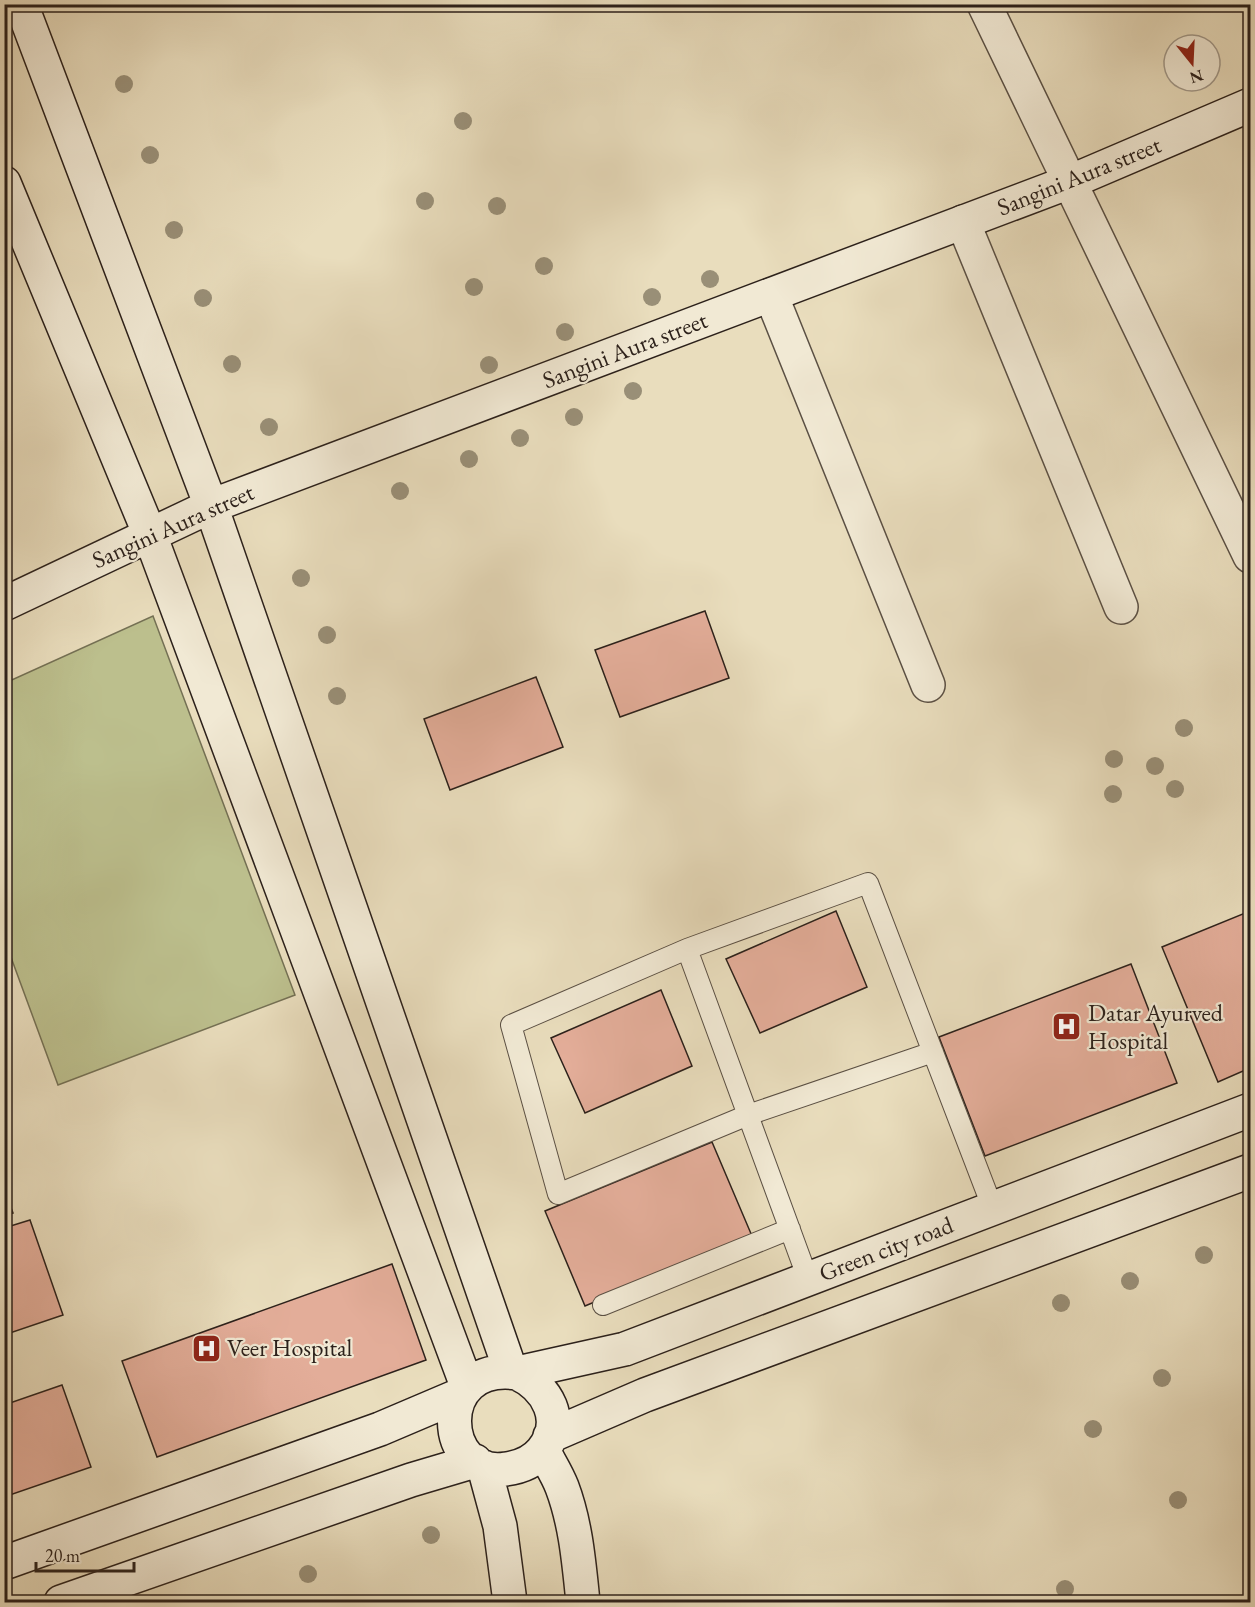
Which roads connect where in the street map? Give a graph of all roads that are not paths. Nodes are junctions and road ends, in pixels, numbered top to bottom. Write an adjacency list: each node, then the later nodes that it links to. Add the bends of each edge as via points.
1 (21, 4): 8 (street)
2 (984, 4): 4 (street)
3 (1251, 105): 4 (street, Sangini Aura street)
4 (1072, 181): 6 (street, Sangini Aura street); 10 (street)
5 (4, 183): 9 (street)
6 (963, 222): 7 (street, Sangini Aura street); 12 (street)
7 (771, 295): 8 (street, Sangini Aura street); 13 (street)
8 (211, 506): 9 (street, Sangini Aura street); 23 (street)
9 (150, 535): 11 (street, Sangini Aura street); 24 (street)
10 (1251, 556)
11 (4, 604)
12 (1121, 607)
13 (928, 685)
14 (687, 949): 15 (lane, via 868,883); 17 (lane); 17 (lane, via 511,1025 558,1194)
15 (933, 1052): 17 (lane); 19 (lane)
16 (1251, 1110): 19 (street, Green city road)
17 (748, 1115): 20 (lane)
18 (1251, 1171): 25 (street, via 645,1395)
19 (993, 1209): 21 (street, Green city road)
20 (790, 1229): 21 (lane); 22 (lane)
21 (808, 1279): 23 (street, Green city road, via 624,1349)
22 (603, 1305)
23 (514, 1372): 24 (street, via 486,1374); 25 (street, via 532,1380 550,1404 553,1420)
24 (463, 1391): 26 (street, via 454,1411 453,1428 459,1444); 27 (street, via 380,1429)
25 (547, 1443): 26 (street, via 532,1461 518,1468 501,1470); 30 (street, via 571,1520)
26 (479, 1464): 28 (street, via 411,1480); 29 (street, via 500,1526)
27 (4, 1563)
28 (61, 1602)
29 (510, 1602)
30 (583, 1602)

